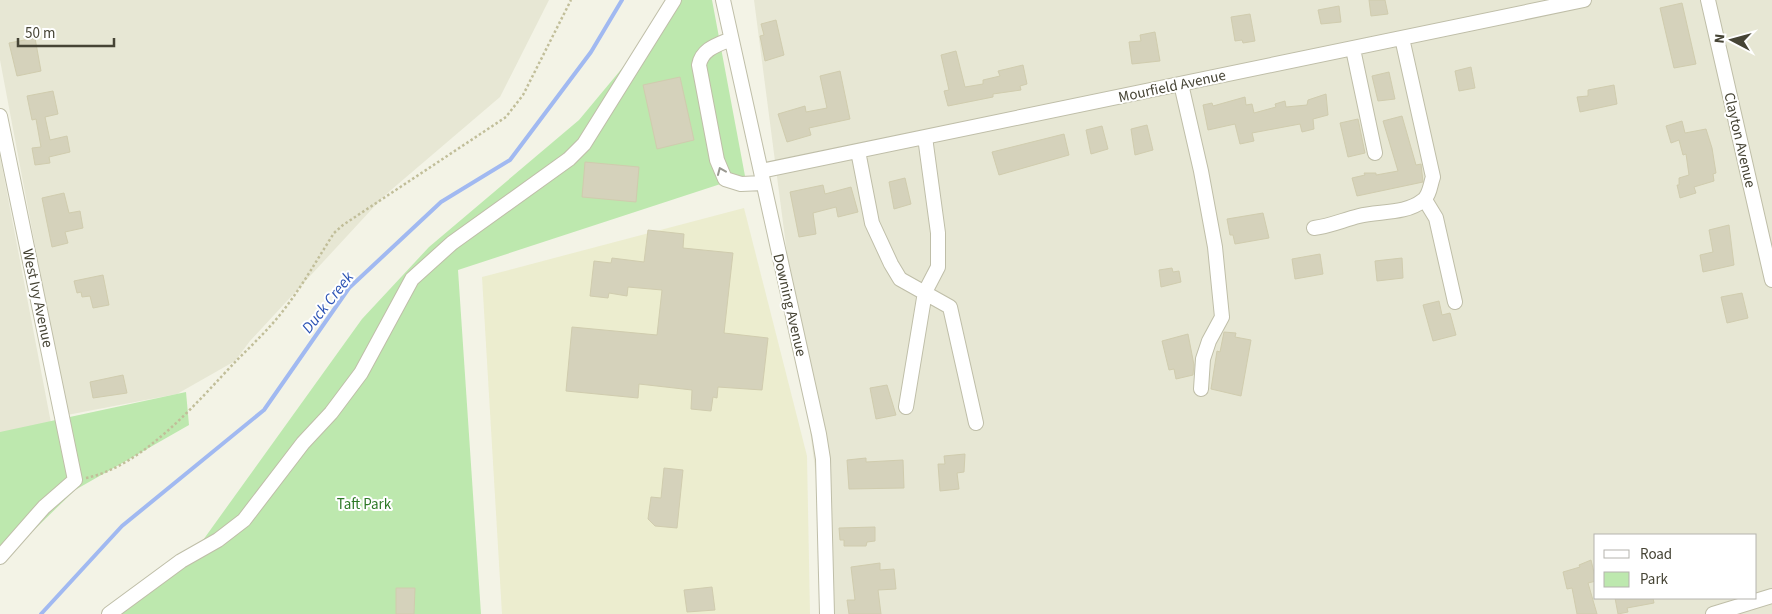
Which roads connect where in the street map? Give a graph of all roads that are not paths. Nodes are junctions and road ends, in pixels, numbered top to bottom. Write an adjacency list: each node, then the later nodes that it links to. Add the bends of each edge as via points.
1 (674, 0): 24 (street, via 584,144 569,159 452,243 412,279 361,374 244,520)
2 (722, 0): 6 (street, Downing Avenue)
3 (1584, 0): 5 (street, Mourfield Avenue)
4 (1708, 0): 16 (street, Clayton Avenue)
5 (1402, 38): 7 (street, Mourfield Avenue); 14 (street, via 1433,177)
6 (731, 39): 13 (street, Downing Avenue); 13 (street, Mourfield Avenue, one-way to 6, via 741,184 725,179 717,160 699,65 706,50)
7 (1353, 49): 8 (street, Mourfield Avenue); 12 (street)
8 (1181, 84): 10 (street, Mourfield Avenue); 19 (street, via 1215,247 1222,316 1203,359)
9 (0, 116): 22 (street, West Ivy Avenue, via 75,480 44,507)
10 (925, 137): 11 (street, Mourfield Avenue); 17 (street, via 938,233 938,267)
11 (858, 151): 13 (street, Mourfield Avenue); 17 (street, via 872,223 891,264 900,279)
12 (1375, 153)
13 (762, 177): 25 (street, Downing Avenue, via 823,459)
14 (1425, 200): 15 (street, via 1404,209 1358,216 1331,226); 18 (street, via 1436,218)
15 (1314, 228)
16 (1772, 280)
17 (924, 292): 20 (street); 21 (street, via 950,308)
18 (1455, 302)
19 (1201, 389)
20 (906, 407)
21 (976, 423)
22 (0, 558)
23 (1772, 596): 26 (street)
24 (109, 614)
25 (827, 614)
26 (1713, 614)

